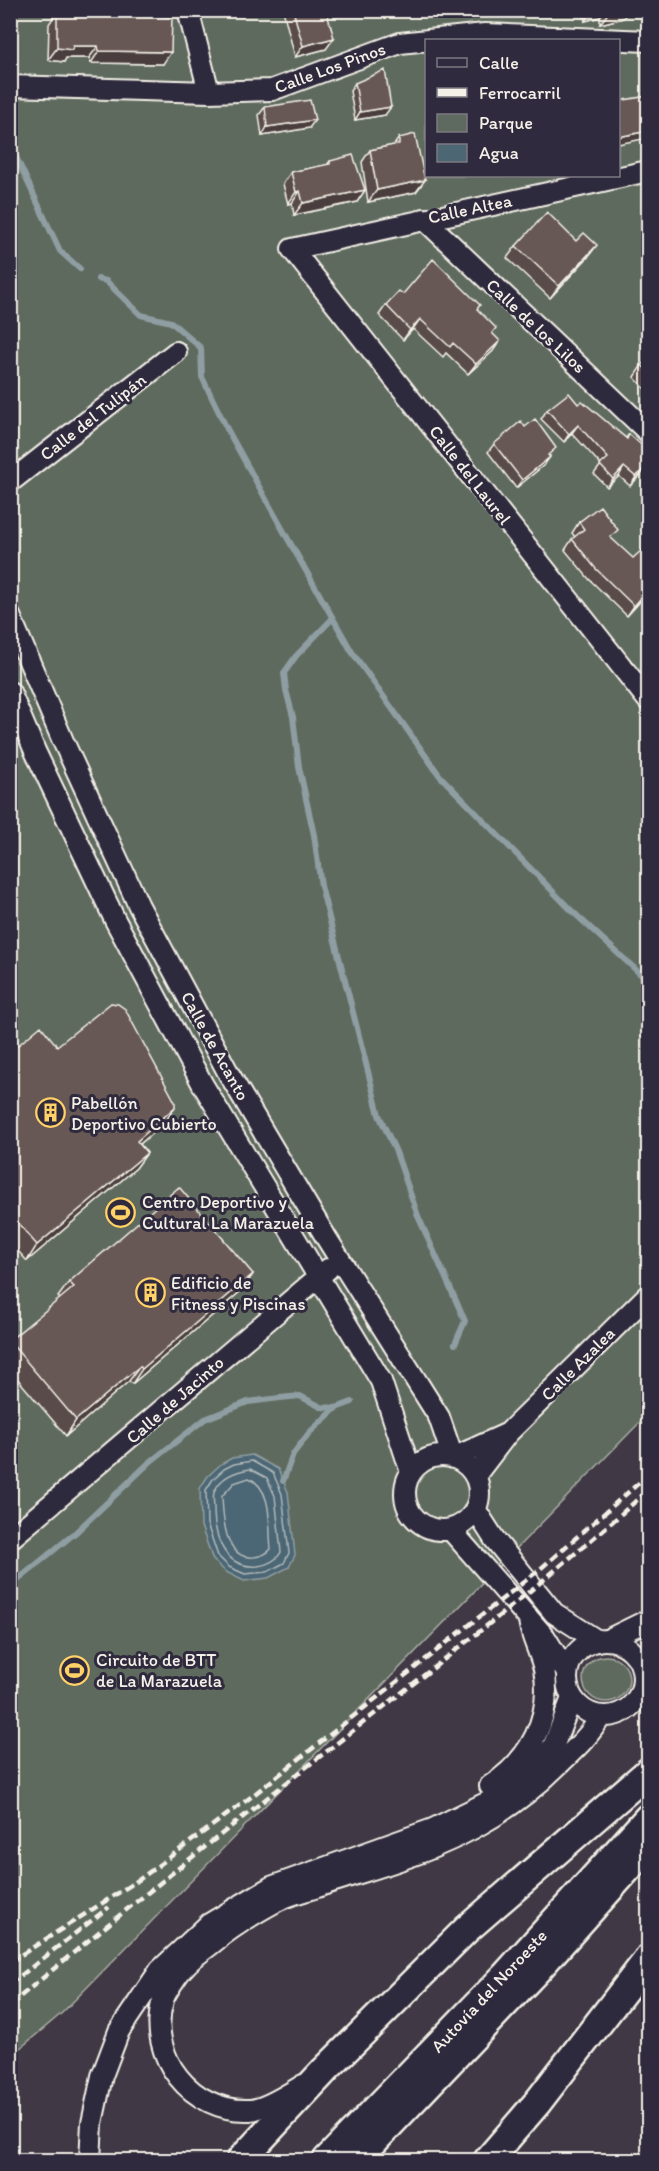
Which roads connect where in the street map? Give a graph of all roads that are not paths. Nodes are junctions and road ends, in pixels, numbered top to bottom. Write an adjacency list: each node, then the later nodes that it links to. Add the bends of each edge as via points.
1 (188, 10): 8 (street)
2 (438, 39): 3 (street, Calle Los Pinos, via 485,34)
3 (601, 39)
4 (425, 40): 8 (street, Calle Los Pinos, via 400,43 272,90)
5 (620, 40): 6 (street, Calle Los Pinos)
6 (648, 41)
7 (10, 86): 8 (street, Calle Los Pinos)
8 (209, 92)
9 (648, 171): 10 (street, Calle Altea)
10 (424, 219): 11 (street, Calle Altea); 13 (street, Calle de los Lilos)
11 (292, 249): 17 (street, Calle del Laurel)
12 (177, 352): 14 (street, Calle del Tulipán)
13 (648, 432)
14 (10, 482)
15 (10, 616): 18 (street, Calle de Acanto, via 139,906 229,1074)
16 (10, 692): 19 (street, Calle de Acanto, via 115,920 202,1085)
17 (648, 700)
18 (340, 1259): 19 (street, Calle de Jacinto); 22 (street, Calle de Acanto, via 439,1417)
19 (318, 1276): 23 (street, Calle de Acanto, via 381,1381); 27 (street, Calle de Jacinto)
20 (648, 1294): 21 (street, Calle Azalea)
21 (508, 1433): 22 (street, Calle Azalea); 24 (street, Calle Azalea)
22 (453, 1458): 23 (street, via 434,1456); 24 (street)
23 (411, 1472): 26 (street, via 406,1483 408,1508 426,1526)
24 (475, 1476): 25 (street)
25 (475, 1509): 26 (street); 30 (street, via 554,1613)
26 (450, 1529): 28 (street)
27 (10, 1539)
28 (529, 1620): 31 (street, via 545,1637); 37 (street, via 544,1671 544,1713 537,1736 516,1765)
29 (648, 1620): 30 (street)
30 (603, 1641): 31 (street, via 585,1645 570,1662); 32 (street, via 617,1642 633,1653)
31 (567, 1673): 33 (street)
32 (646, 1675): 34 (street, via 638,1697 625,1711)
33 (572, 1698): 34 (street, via 580,1707); 37 (street, via 553,1747 524,1777 494,1799)
34 (602, 1716): 40 (street, via 536,1787 512,1805 432,1848 279,1900 227,1931 184,1966 163,1999 160,2030 166,2058 181,2082 199,2097 225,2108 252,2110 285,2096)
35 (648, 1772): 40 (highway, via 468,1929)
36 (648, 1818): 43 (highway, Autovía del Noroeste, via 505,1976)
37 (433, 1829): 41 (street, via 271,1887 209,1924 160,1970 119,2031 102,2076 92,2123)
38 (648, 1846): 44 (highway, via 536,1971)
39 (648, 1959): 45 (highway)
40 (326, 2070): 42 (highway)
41 (90, 2160)
42 (241, 2160)
43 (327, 2160)
44 (356, 2160)
45 (488, 2160)

